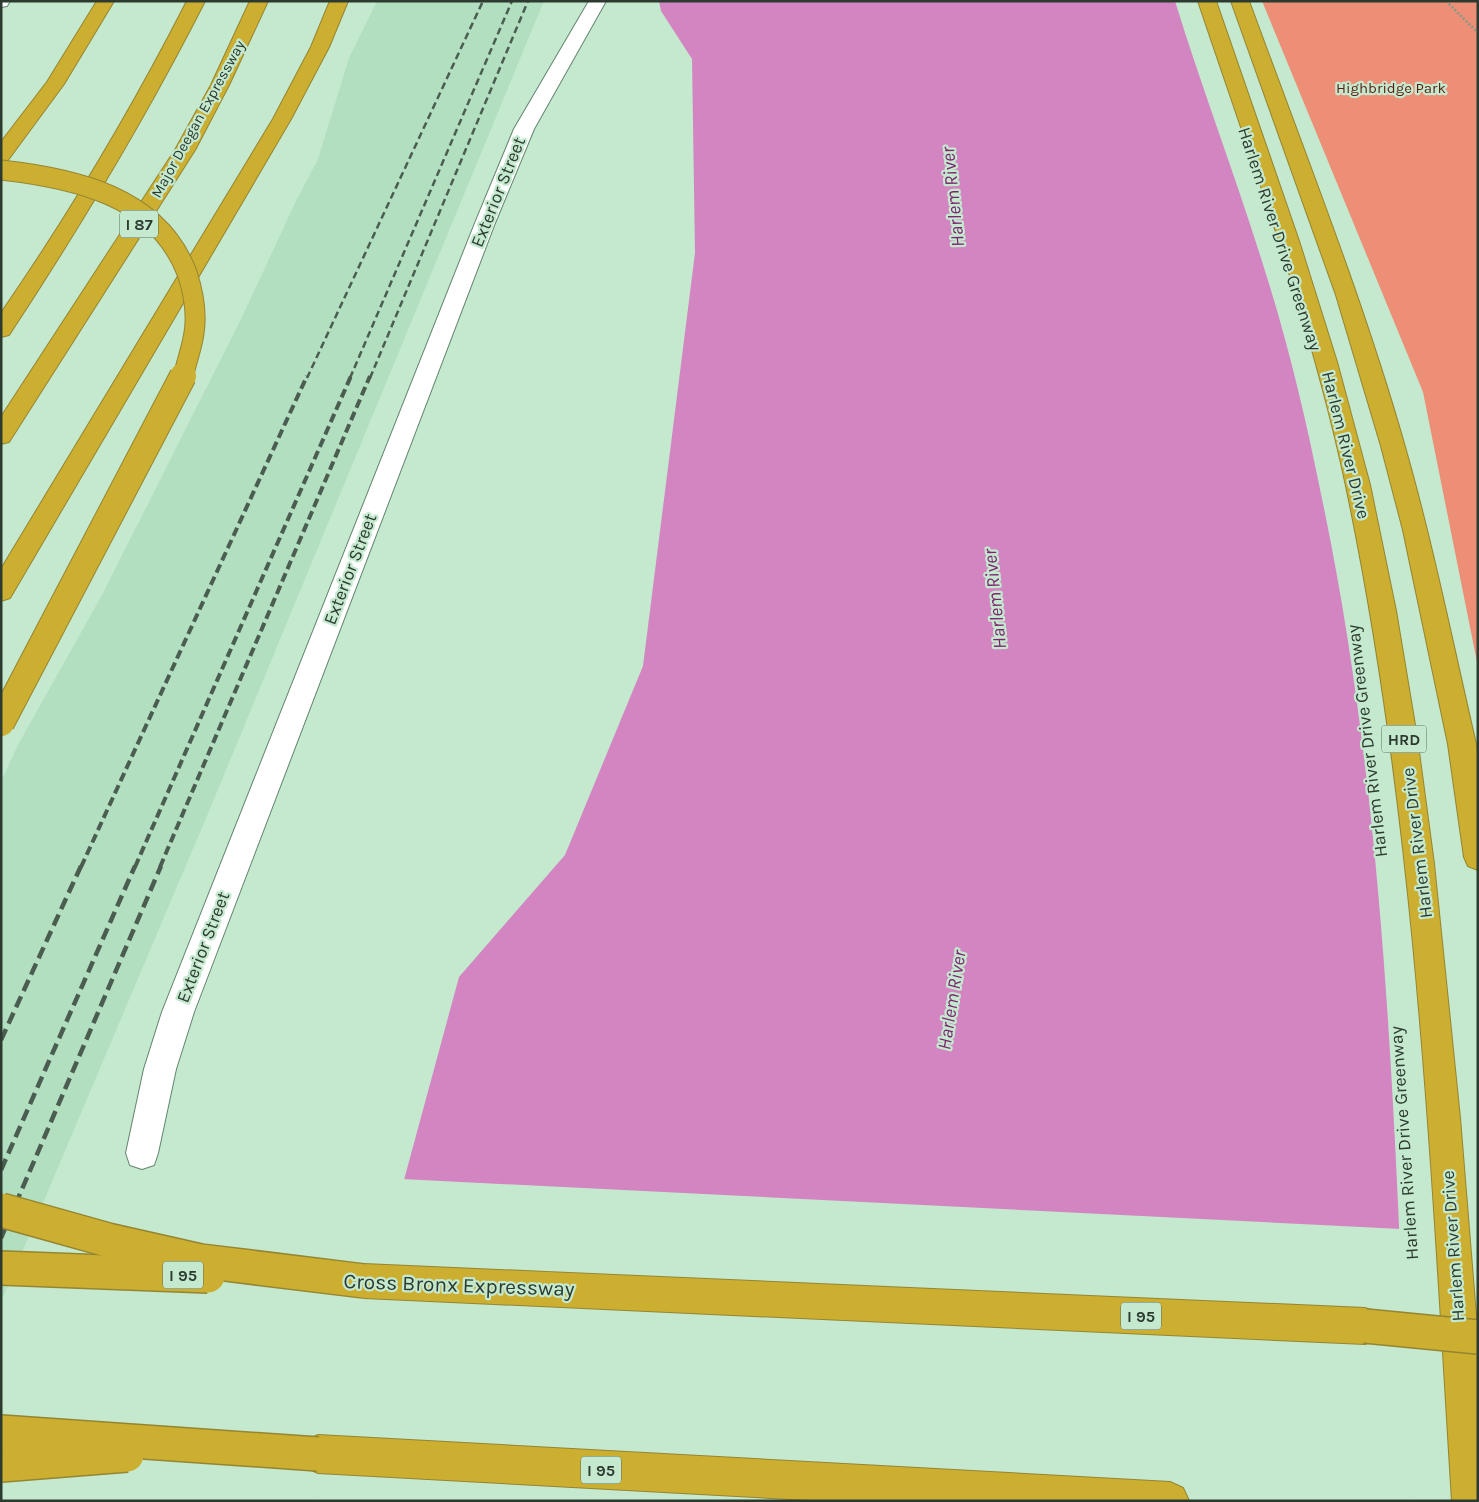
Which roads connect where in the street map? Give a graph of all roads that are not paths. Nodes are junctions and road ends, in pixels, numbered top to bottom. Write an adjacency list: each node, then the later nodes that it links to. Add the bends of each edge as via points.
1 (106, 1): 8 (highway)
2 (196, 1): 12 (highway, via 112,158)
3 (259, 1): 13 (highway, Major Deegan Expressway / I 87, via 220,85 184,150)
4 (338, 1): 14 (highway, via 320,47 282,119)
5 (598, 1): 17 (street, Exterior Street, via 524,130 485,223 178,1012 160,1068)
6 (1207, 1): 28 (highway, Harlem River Drive / HRD, via 1310,305 1357,481 1383,608 1420,855)
7 (1240, 1): 16 (highway, via 1346,295 1393,446 1418,540 1462,744)
8 (36, 110): 9 (highway); 10 (highway)
9 (1, 146)
10 (1, 156)
11 (1, 170): 15 (highway, bridge, via 51,176 85,185 116,197 141,213 162,230 180,253 191,280 196,309 189,362 174,397)
12 (1, 330)
13 (1, 436)
14 (1, 591)
15 (1, 723)
16 (1478, 857)
17 (142, 1153)
18 (1, 1210): 20 (highway, bridge, via 108,1240 201,1261)
19 (1, 1268): 20 (highway, Cross Bronx Expressway / I 95, bridge)
20 (364, 1281): 22 (highway, Cross Bronx Expressway / I 95)
21 (1478, 1322): 22 (highway, I 95, bridge)
22 (1365, 1326): 23 (highway, I 95, bridge)
23 (1478, 1337)
24 (1, 1432): 25 (highway, I 95, bridge)
25 (318, 1454): 26 (highway, bridge, via 168,1453); 27 (highway, I 95)
26 (1, 1465)
27 (1170, 1501)
28 (1471, 1501)

